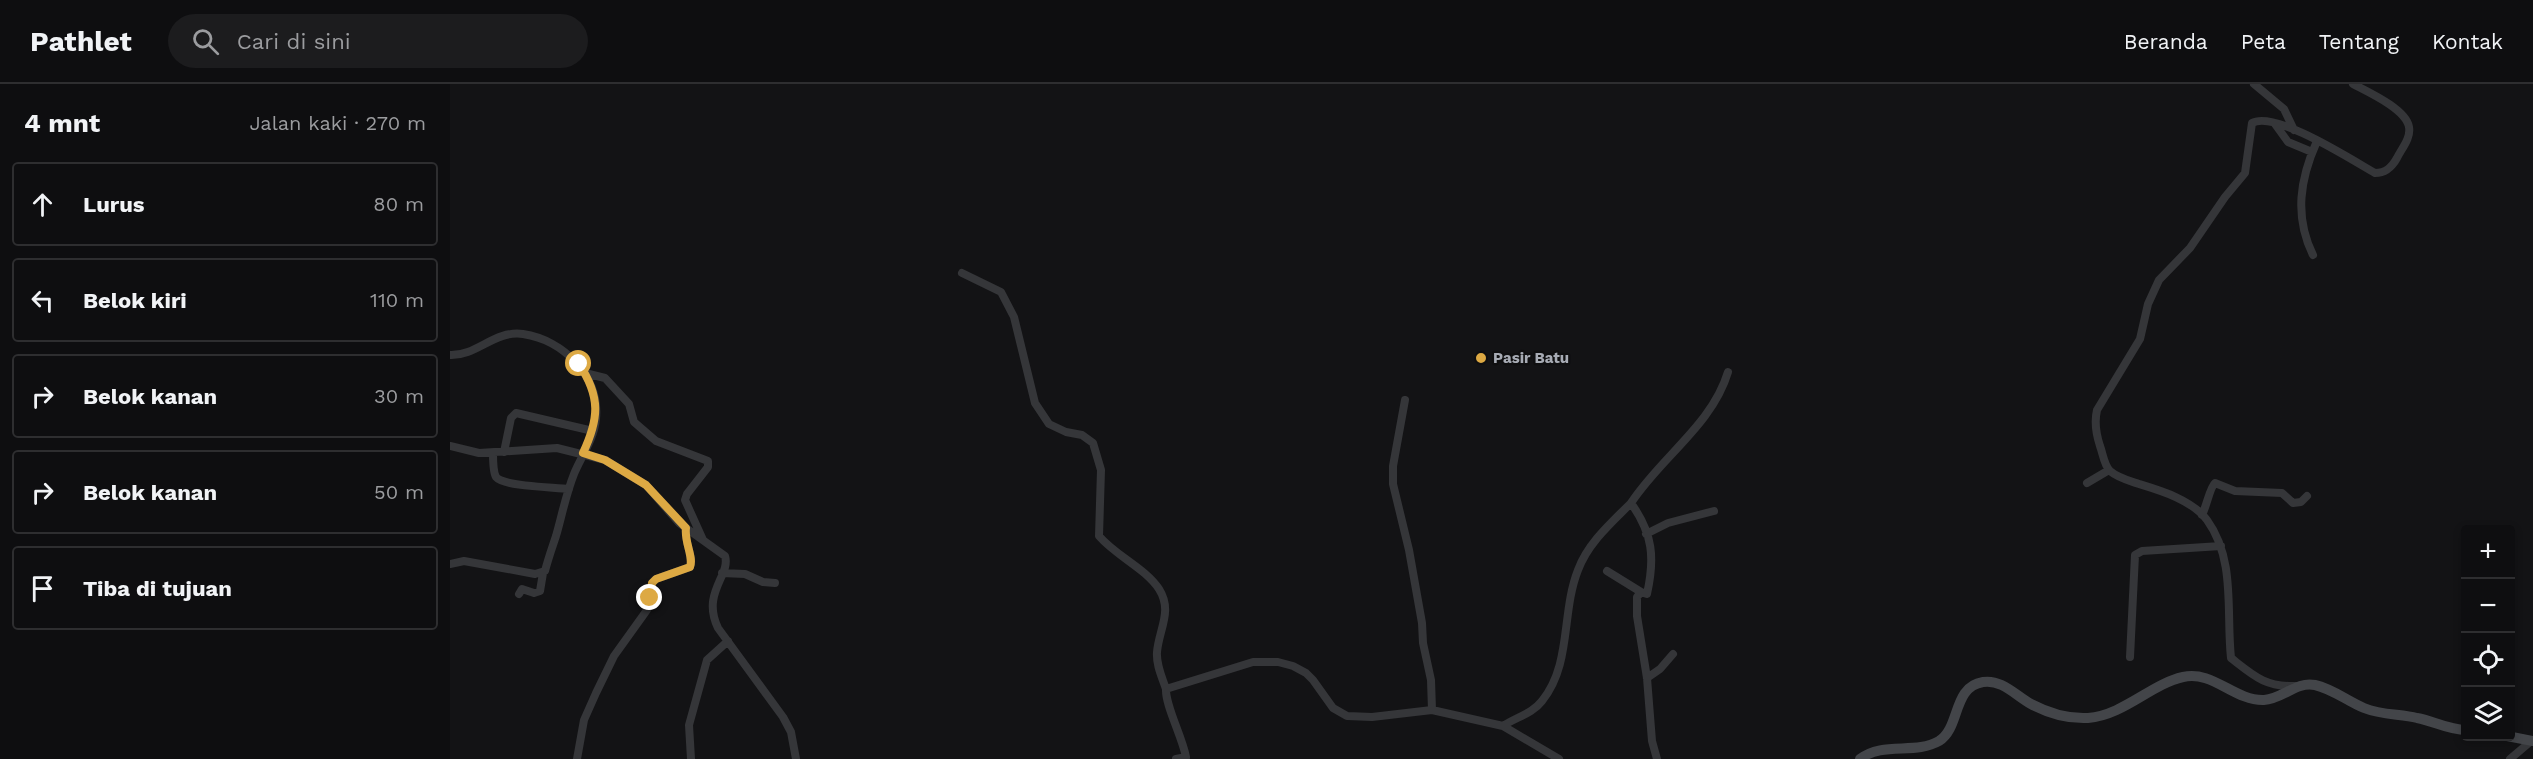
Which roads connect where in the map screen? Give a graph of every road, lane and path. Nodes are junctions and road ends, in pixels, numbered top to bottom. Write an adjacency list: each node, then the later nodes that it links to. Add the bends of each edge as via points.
1 (2254, 84): 4 (street, via 2284,109)
2 (2353, 84): 5 (street, via 2406,118 2407,140 2394,163 2377,173)
3 (2272, 122): 4 (street); 6 (street, via 2288,142); 18 (street, via 2263,119 2252,123 2245,174 2190,248 2159,280 2140,339 2097,410 2098,440)
4 (2294, 130): 5 (street)
5 (2317, 141): 6 (street)
6 (2312, 153): 7 (street, via 2305,171 2300,214)
7 (2313, 255)
8 (962, 273): 41 (street, via 1000,292 1014,317 1035,403 1049,424 1093,443 1101,470 1099,536 1158,588 1166,604 1157,655)
9 (450, 355): 11 (street, via 460,356 494,338 523,334 566,353)
10 (1728, 372): 22 (street, via 1723,390 1707,414)
11 (585, 373): 13 (street, via 596,410); 27 (street, via 605,378 629,404 634,422 656,441 708,461 708,467 685,500)
12 (1405, 400): 42 (street, via 1393,484 1429,663)
13 (593, 431): 15 (street, via 516,413 511,418); 17 (street)
14 (450, 446): 16 (street)
15 (504, 452): 16 (street); 17 (street, via 557,448)
16 (493, 453): 20 (street, via 495,474 500,480)
17 (583, 453): 20 (street); 25 (street, via 605,460 646,485)
18 (2109, 470): 19 (street); 24 (street, via 2177,498)
19 (2087, 483)
20 (569, 489): 31 (street)
21 (2307, 496): 24 (street, via 2293,504 2282,494 2235,490 2215,483)
22 (1631, 503): 26 (street); 43 (street, via 1598,536 1578,569 1564,649 1550,690 1534,709)
23 (1714, 511): 26 (street, via 1668,523)
24 (2202, 515): 28 (street)
25 (686, 528): 27 (street); 48 (street, via 684,539 692,563 652,583 647,610 614,656 588,711)
26 (1646, 534): 34 (street, via 1652,548 1653,569 1647,594)
27 (704, 541): 32 (street, via 725,558)
28 (2221, 546): 38 (street, via 2142,551 2135,555); 40 (street, via 2229,593 2231,657 2262,682)
29 (450, 564): 31 (street, via 464,561)
30 (1607, 571): 34 (street)
31 (543, 573): 35 (street, via 540,591 522,590)
32 (722, 573): 33 (street, via 745,574); 36 (street, via 712,602 712,615)
33 (775, 583)
34 (1641, 592): 39 (street, via 1636,597 1636,616)
35 (519, 594)
36 (728, 641): 49 (street, via 711,654 705,667 689,725); 50 (street, via 783,717 791,732)
37 (1673, 654): 39 (street)
38 (2130, 657)
39 (1647, 678): 53 (street)
40 (2298, 686): 44 (main road, via 2313,684 2370,710); 54 (main road, via 2262,700 2241,695 2200,675 2184,677 2114,712 2088,718 2053,714 2004,687 1984,682 1963,694 1953,722 1941,740 1920,747 1883,749)
41 (1166, 689): 42 (street, via 1253,662 1278,662 1293,666 1313,680 1333,708 1347,717); 47 (street, via 1165,699)
42 (1432, 710): 43 (street)
43 (1503, 726): 52 (street)
44 (2461, 729)
45 (2515, 738): 46 (main road)
46 (2531, 742): 55 (street)
47 (1189, 758): 51 (street)
48 (577, 759)
49 (691, 759)
50 (796, 759)
51 (1176, 759)
52 (1559, 759)
53 (1657, 759)
54 (1860, 759)
55 (2510, 759)

